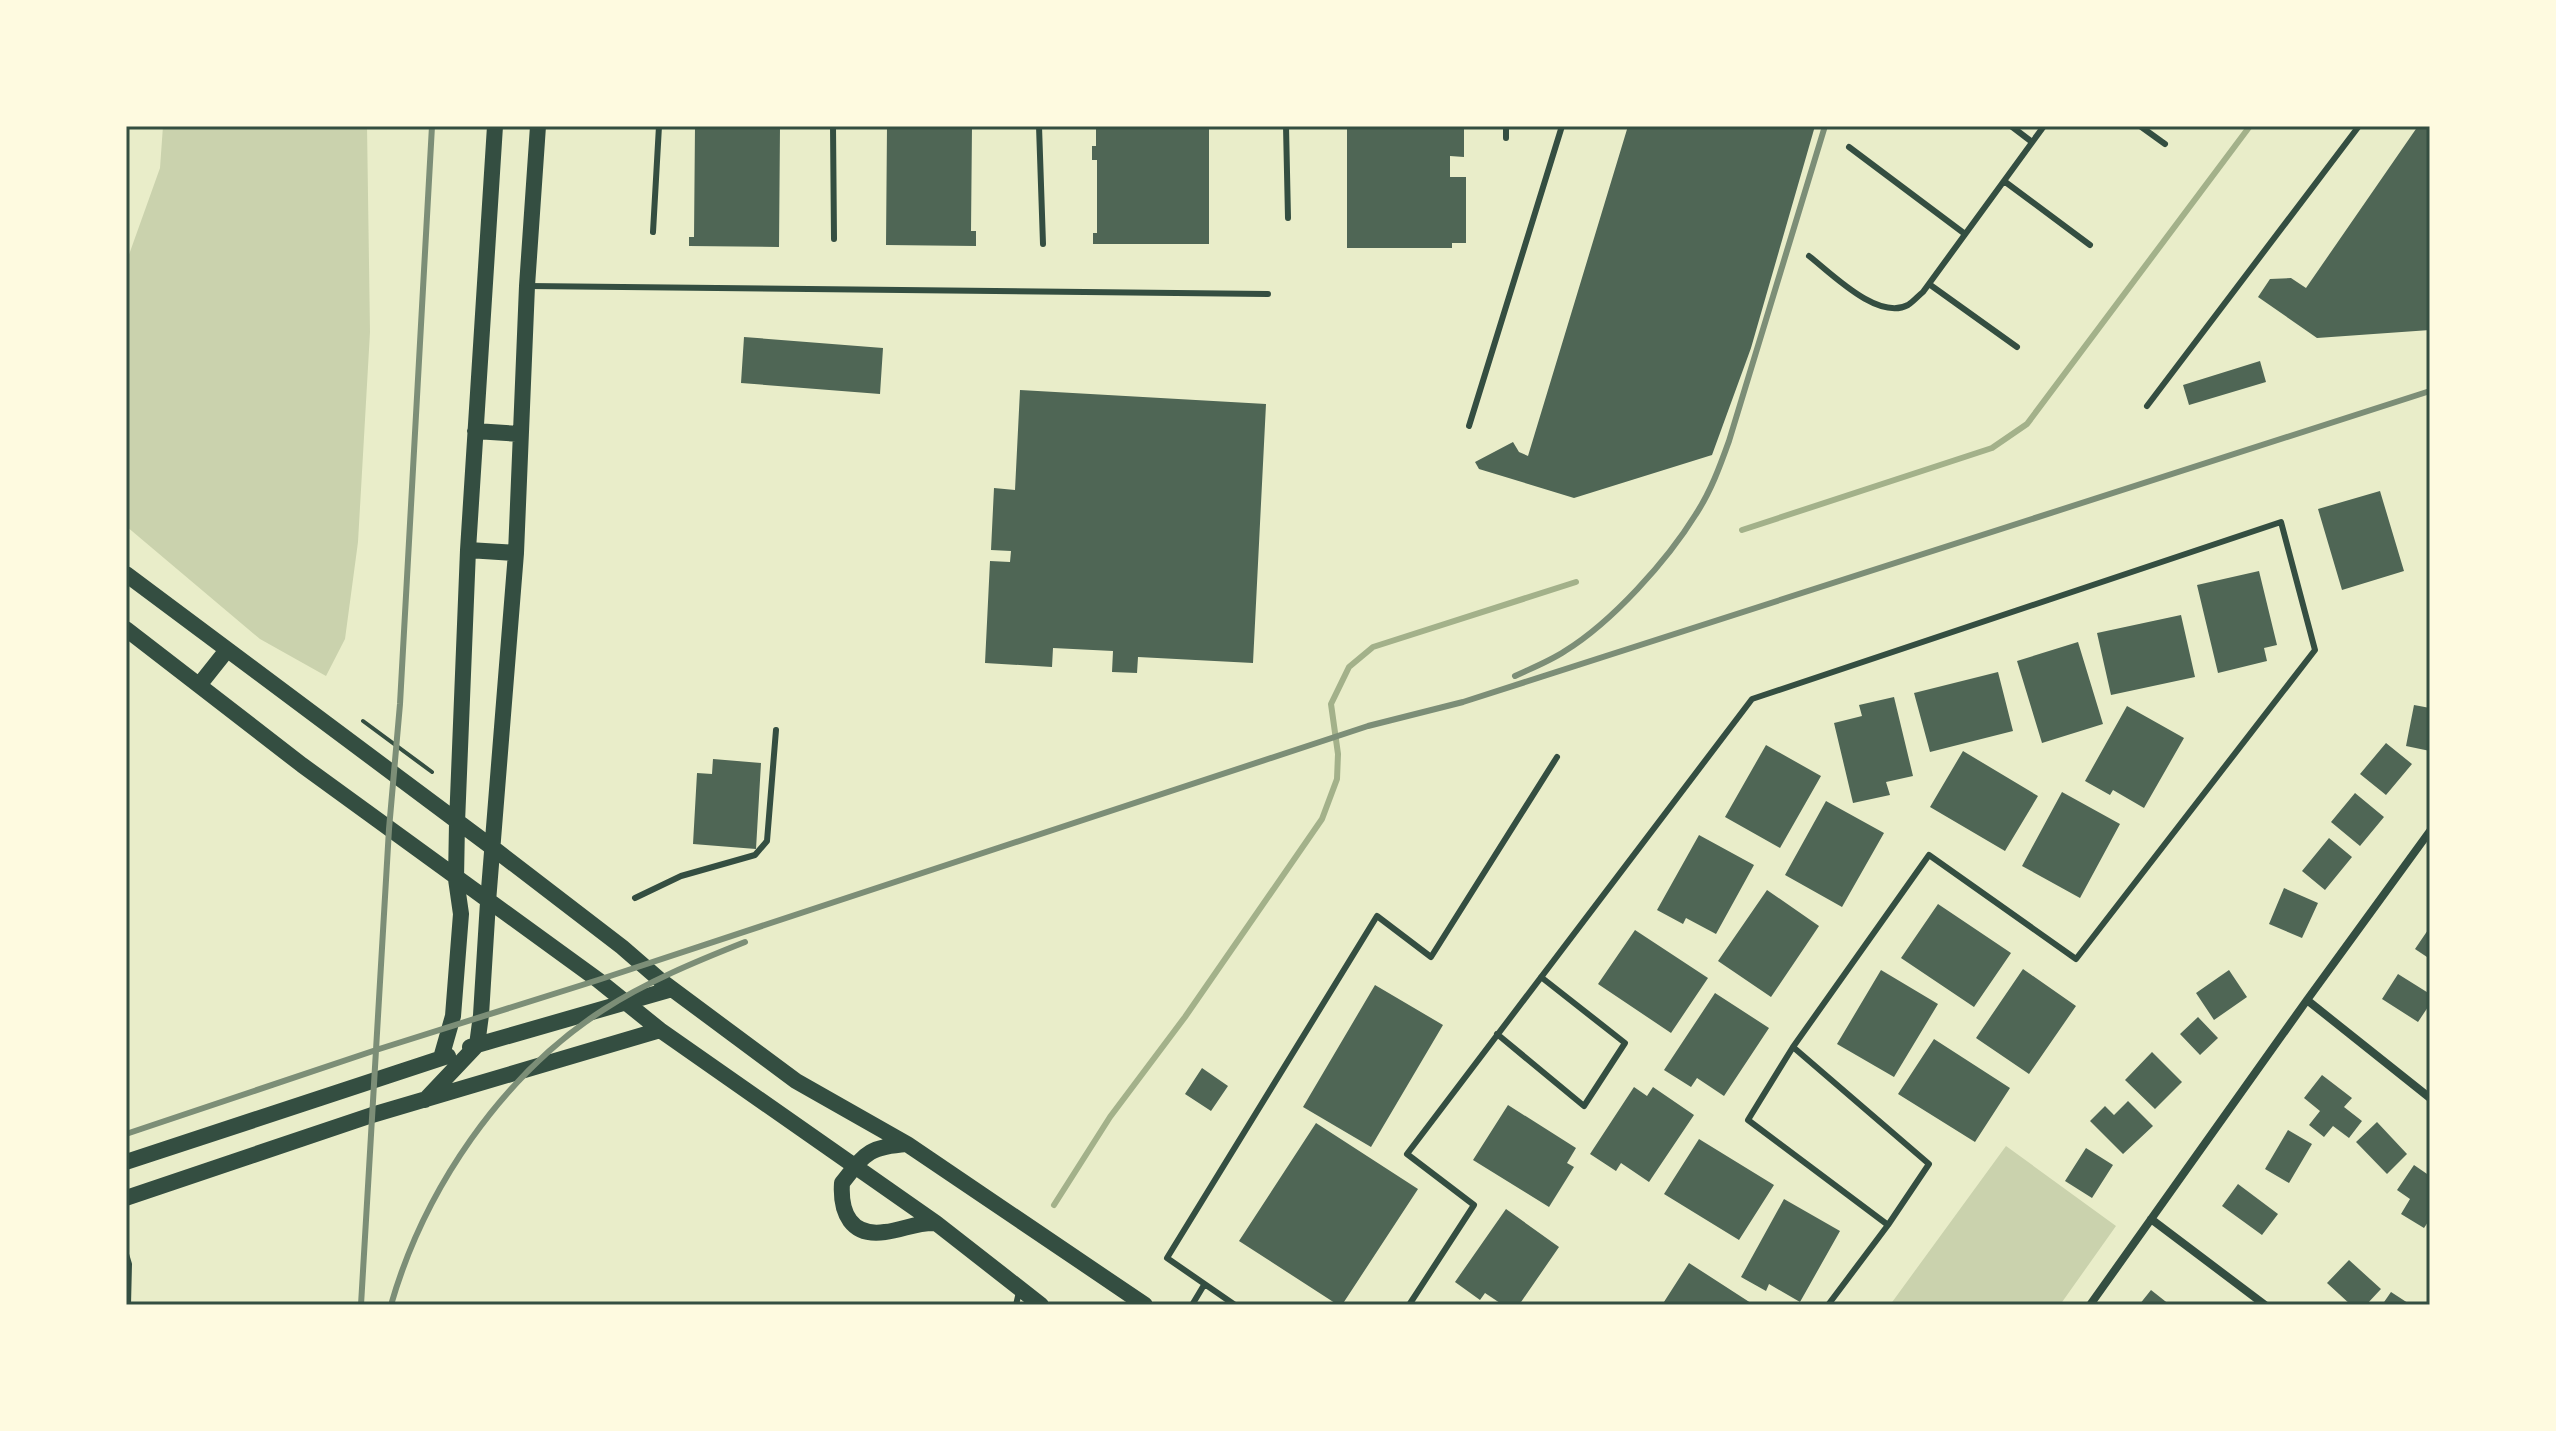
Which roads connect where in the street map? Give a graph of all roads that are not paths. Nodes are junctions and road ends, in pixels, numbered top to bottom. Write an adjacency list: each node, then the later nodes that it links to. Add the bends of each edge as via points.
1 (495, 126): 31 (main road)
2 (538, 126): 26 (main road)
3 (659, 126): 19 (lane)
4 (833, 126): 21 (lane)
5 (1039, 126): 22 (lane)
6 (1286, 126): 18 (lane)
7 (1506, 126): 13 (lane)
8 (1562, 126): 30 (lane)
9 (2011, 126): 14 (lane)
10 (2044, 126): 14 (lane)
11 (2140, 126): 15 (lane)
12 (2359, 126): 29 (lane)
13 (1506, 138)
14 (2032, 142): 17 (lane)
15 (2165, 144)
16 (1849, 147): 20 (lane)
17 (2004, 181): 20 (lane); 23 (lane)
18 (1288, 218)
19 (653, 232)
20 (1965, 234): 25 (lane)
21 (834, 239)
22 (1043, 244)
23 (2090, 245)
24 (1809, 256): 25 (lane, via 1887,309 1908,305)
25 (1929, 284): 28 (lane)
26 (527, 286): 27 (lane); 32 (main road)
27 (1268, 294)
28 (2017, 347)
29 (2147, 406)
30 (1469, 426)
31 (475, 431): 32 (main road); 33 (main road)
32 (520, 434): 34 (main road)
33 (468, 550): 34 (main road); 41 (main road)
34 (516, 553): 43 (main road)
35 (126, 574): 37 (main road)
36 (126, 629): 38 (main road)
37 (227, 650): 38 (main road); 41 (main road)
38 (200, 684): 44 (main road)
39 (776, 730): 45 (lane, via 767,841 755,855 681,876)
40 (1557, 757): 66 (lane, via 1431,957 1377,916 1167,1258)
41 (457, 823): 43 (main road); 44 (main road)
42 (2430, 831): 49 (street)
43 (493, 848): 46 (main road); 48 (main road)
44 (456, 879): 46 (main road); 55 (main road, via 461,914 453,1016)
45 (635, 898)
46 (488, 902): 50 (main road); 53 (main road)
47 (1541, 977): 52 (lane); 52 (lane, via 1625,1043 1584,1106); 54 (lane, via 1752,699 2281,522 2315,650 2076,959 1929,855)
48 (672, 989): 50 (main road); 58 (main road, via 796,1081)
49 (2307, 1000): 56 (street); 62 (street)
50 (628, 1003): 51 (main road); 53 (main road)
51 (660, 1030): 57 (main road); 60 (main road)
52 (1497, 1034): 73 (lane, via 1407,1154 1474,1205)
53 (477, 1045): 55 (main road); 57 (main road)
54 (1793, 1047): 64 (lane, via 1929,1164); 64 (lane, via 1748,1120)
55 (441, 1058): 59 (main road)
56 (2430, 1098)
57 (425, 1100): 61 (main road)
58 (907, 1144): 60 (main road, via 867,1152); 70 (main road)
59 (126, 1162)
60 (855, 1167): 63 (main road); 63 (main road, via 842,1183 841,1200 843,1213 853,1224 886,1232)
61 (126, 1198)
62 (2151, 1219): 75 (street); 76 (street)
63 (936, 1223): 67 (main road)
64 (1888, 1225): 74 (lane)
65 (126, 1254): 68 (lane)
66 (1204, 1285): 71 (lane); 72 (lane)
67 (1018, 1297): 69 (main road)
68 (128, 1305)
69 (1041, 1305)
70 (1145, 1305)
71 (1192, 1305)
72 (1235, 1305)
73 (1409, 1305)
74 (1828, 1305)
75 (2090, 1305)
76 (2265, 1305)

